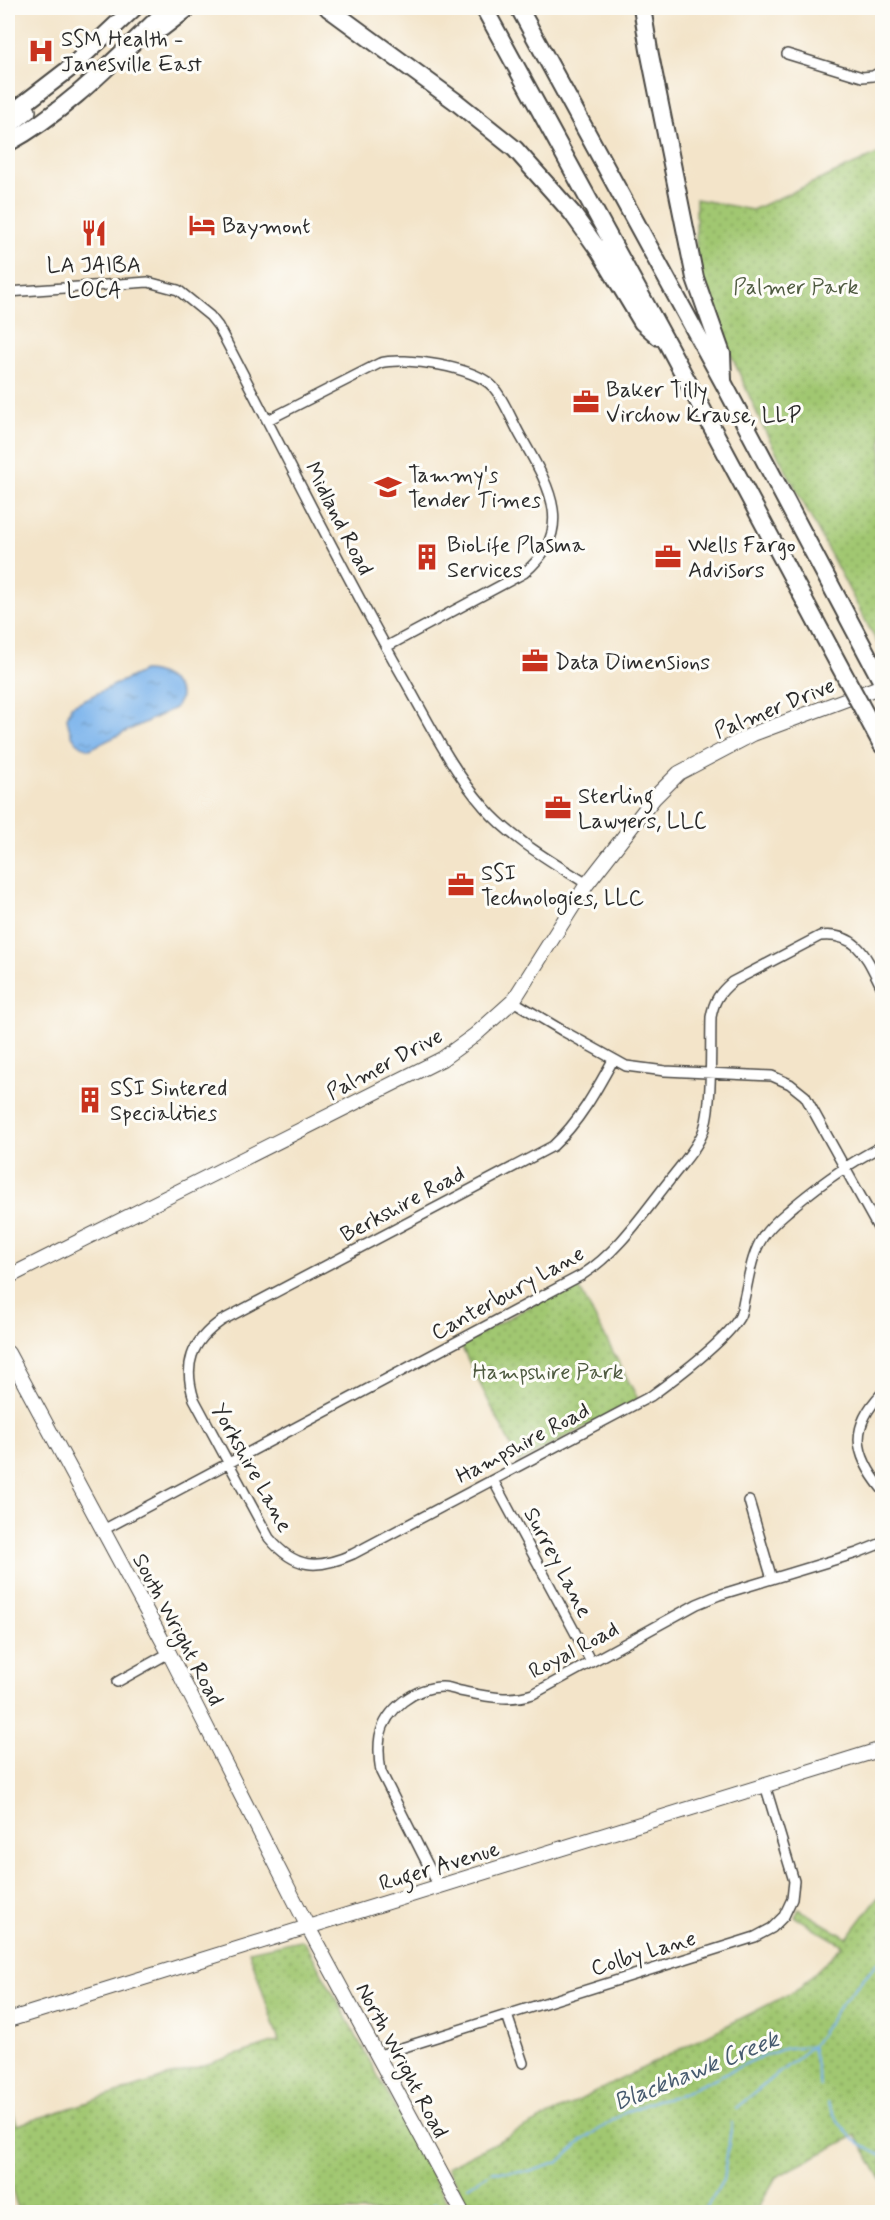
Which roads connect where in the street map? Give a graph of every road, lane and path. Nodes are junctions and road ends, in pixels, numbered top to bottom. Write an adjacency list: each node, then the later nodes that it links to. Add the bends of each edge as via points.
1 (134, 8): 14 (highway)
2 (169, 8): 15 (highway)
3 (188, 8): 15 (highway)
4 (312, 8): 12 (highway)
5 (328, 8): 12 (highway)
6 (484, 8): 20 (highway)
7 (519, 8): 21 (highway)
8 (638, 8): 10 (highway)
9 (642, 8): 10 (highway)
10 (645, 29): 21 (highway, via 695,278 722,354)
11 (786, 54): 13 (street, via 862,77)
12 (415, 71): 20 (highway, via 515,149 551,187 600,252 642,322)
13 (882, 71)
14 (61, 76): 16 (highway); 17 (main road)
15 (90, 82): 18 (highway)
16 (8, 116)
17 (8, 127)
18 (8, 143)
19 (8, 292): 22 (street, Midland Road, via 148,282 178,290 214,321)
20 (668, 345): 25 (highway, bridge)
21 (723, 384): 24 (highway)
22 (268, 420): 23 (street, Midland Road); 23 (street, via 380,363 397,360 439,365 463,371 493,386 548,484 555,515 550,539 534,565)
23 (386, 647): 26 (street, Midland Road, via 458,772 486,810 524,844)
24 (880, 678): 26 (street, Palmer Drive, via 753,734 679,773 654,798)
25 (882, 745)
26 (587, 884): 28 (street, Palmer Drive)
27 (882, 988): 30 (street, Canterbury Lane, via 861,949 852,941 841,936 820,936 721,991 711,1017)
28 (513, 1000): 29 (street); 34 (street, Palmer Drive, via 442,1059)
29 (613, 1060): 30 (street, via 626,1066); 36 (street, Berkshire Road, via 576,1120 553,1146 221,1322 199,1340)
30 (709, 1074): 32 (street, via 772,1076 790,1084 805,1096); 38 (street, Canterbury Lane, via 708,1114 695,1147 614,1251 599,1264)
31 (882, 1146): 32 (street, Hampshire Road)
32 (845, 1166): 33 (street); 39 (street, Hampshire Road, via 784,1214 764,1235 755,1250 740,1315 717,1343 651,1396)
33 (882, 1236)
34 (8, 1277)
35 (8, 1353): 42 (street, South Wright Road)
36 (190, 1359): 38 (street, Yorkshire Lane, via 189,1383 194,1400)
37 (882, 1392): 40 (street, via 868,1408 859,1442 862,1457)
38 (229, 1463): 42 (street, Canterbury Lane); 44 (street, Yorkshire Lane, via 274,1544 290,1559)
39 (493, 1480): 44 (street, Hampshire Road, via 352,1554); 47 (street, Surrey Lane)
40 (882, 1489)
41 (749, 1501): 45 (street)
42 (103, 1530): 46 (street, South Wright Road)
43 (882, 1542): 45 (street, Royal Road)
44 (319, 1565)
45 (772, 1579): 47 (street, Royal Road, via 697,1604)
46 (169, 1653): 48 (street); 52 (street, South Wright Road)
47 (591, 1662): 51 (street, Royal Road, via 518,1699 442,1687 422,1690 404,1700 390,1715 381,1733 381,1772)
48 (117, 1682)
49 (882, 1749): 50 (street, Ruger Avenue)
50 (765, 1785): 51 (street, Ruger Avenue); 53 (street, Colby Lane, via 794,1881 792,1899 784,1916 772,1928 755,1937)
51 (439, 1887): 52 (street, Ruger Avenue)
52 (308, 1928): 54 (street, Ruger Avenue); 55 (street, North Wright Road)
53 (507, 2015): 55 (street, Colby Lane); 56 (street)
54 (8, 2020)
55 (376, 2056): 57 (street, North Wright Road)
56 (523, 2064)
57 (462, 2212)

